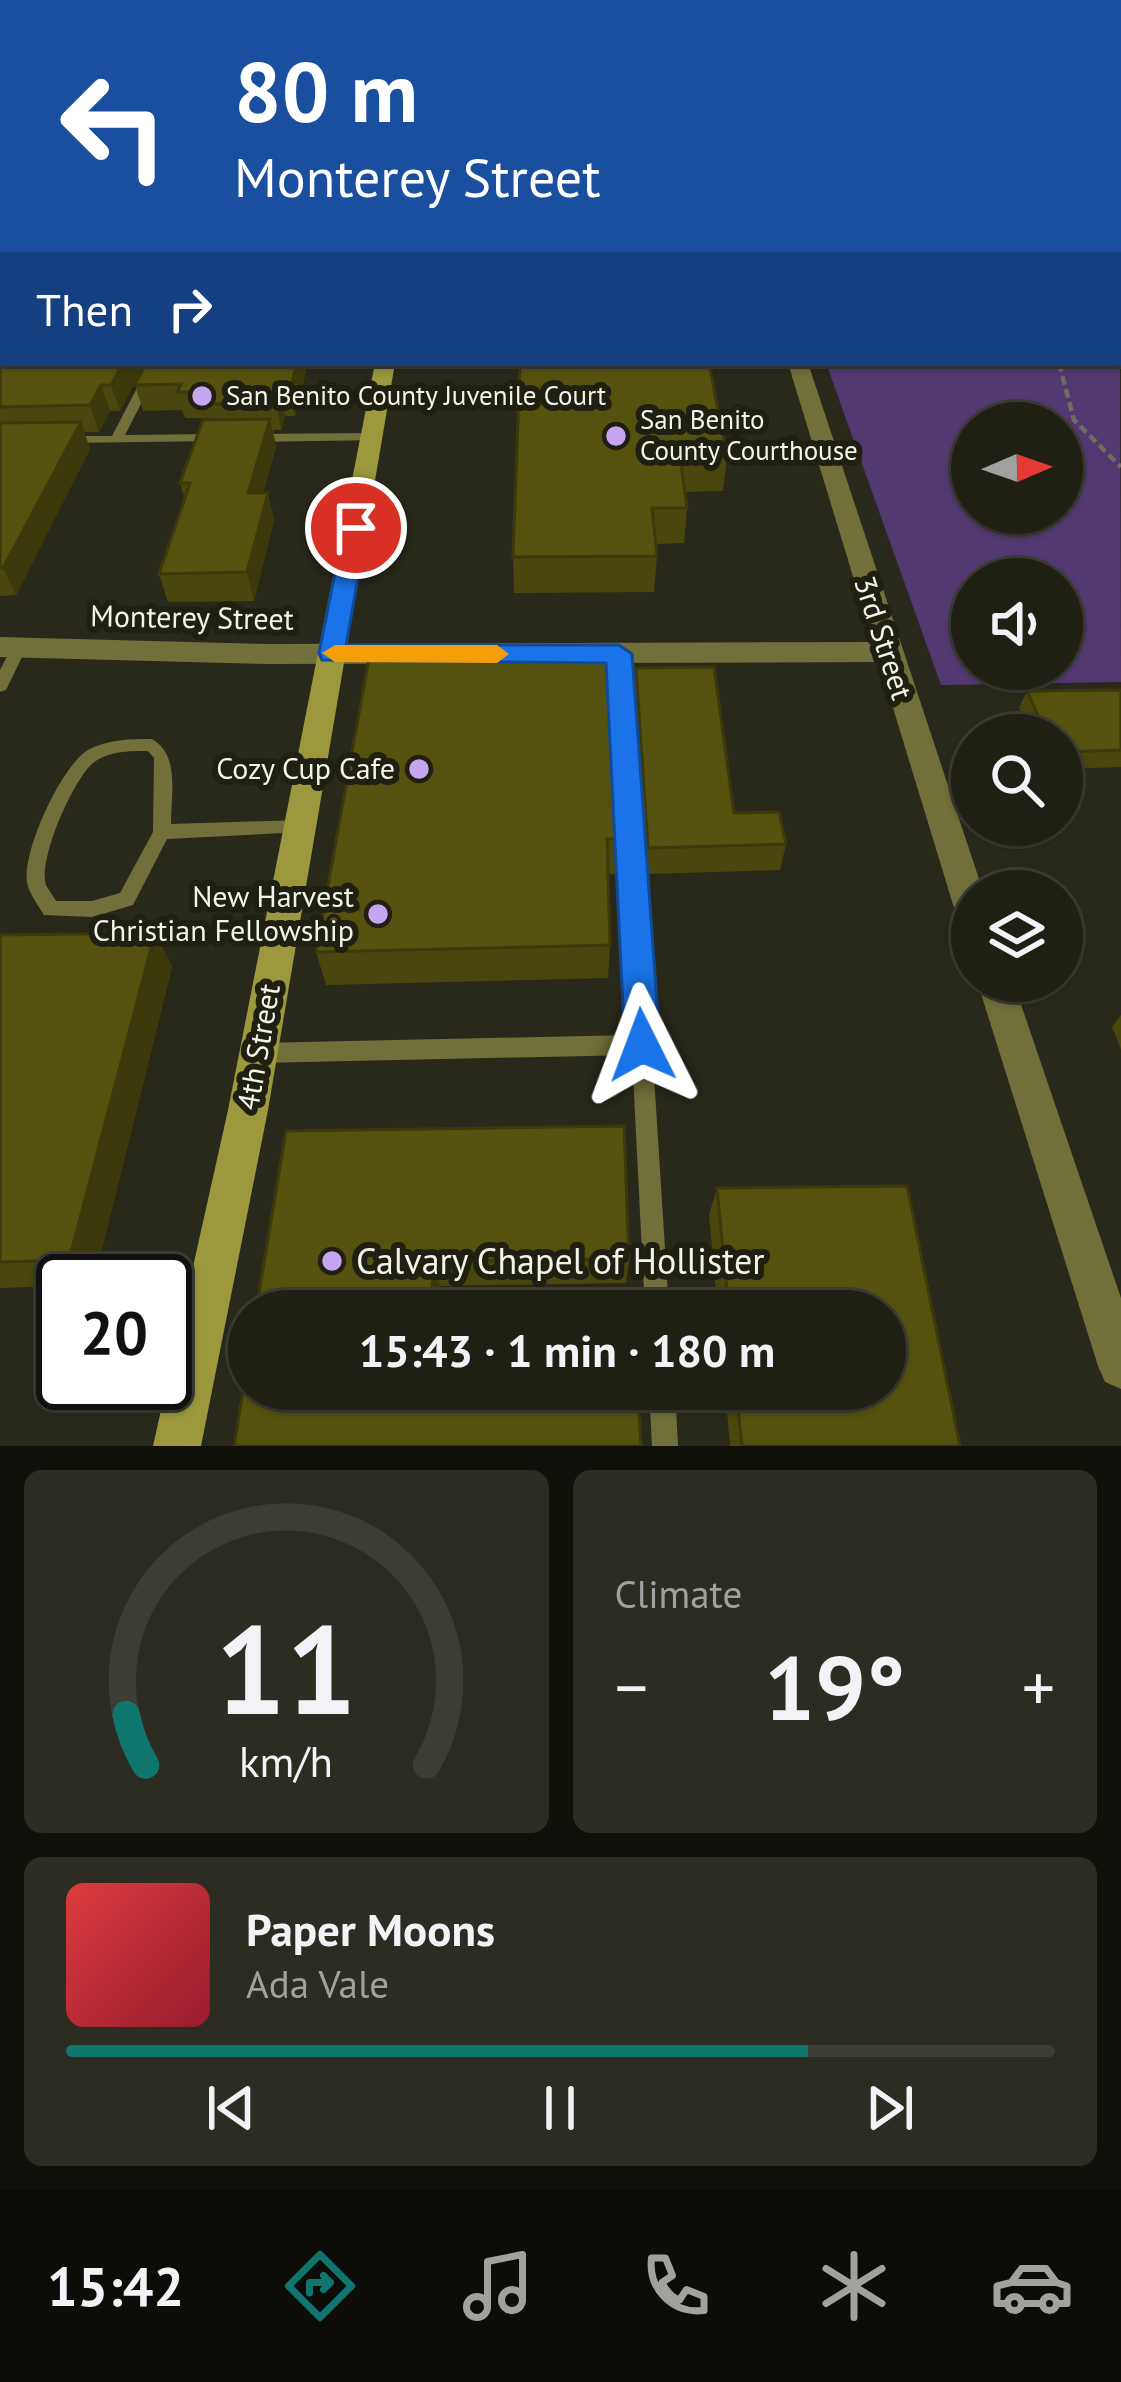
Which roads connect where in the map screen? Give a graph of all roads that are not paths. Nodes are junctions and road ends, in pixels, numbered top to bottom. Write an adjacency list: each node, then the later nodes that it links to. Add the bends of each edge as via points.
1 (154, 366): 6 (lane)
2 (384, 366): 4 (main road, 4th Street)
3 (799, 366): 8 (street, 3rd Street)
4 (372, 437): 6 (lane); 9 (main road, 4th Street)
5 (47, 440): 6 (lane)
6 (117, 440)
7 (9, 647): 9 (street, Monterey Street); 11 (lane)
8 (887, 652): 10 (street, Monterey Street); 14 (street, 3rd Street)
9 (332, 653): 10 (street, Monterey Street); 12 (main road, 4th Street)
10 (619, 654): 16 (lane)
11 (0, 686)
12 (299, 827): 13 (lane); 17 (main road, 4th Street)
13 (162, 832): 13 (lane, via 126,899 51,909 36,884 44,838 84,760 115,745 152,745 162,757)
14 (959, 870)
15 (1002, 1002): 19 (street)
16 (642, 1045): 17 (lane); 18 (lane)
17 (258, 1053): 21 (main road, 4th Street)
18 (656, 1290)
19 (1121, 1366)
20 (663, 1410): 22 (lane)
21 (177, 1446)
22 (665, 1446)

